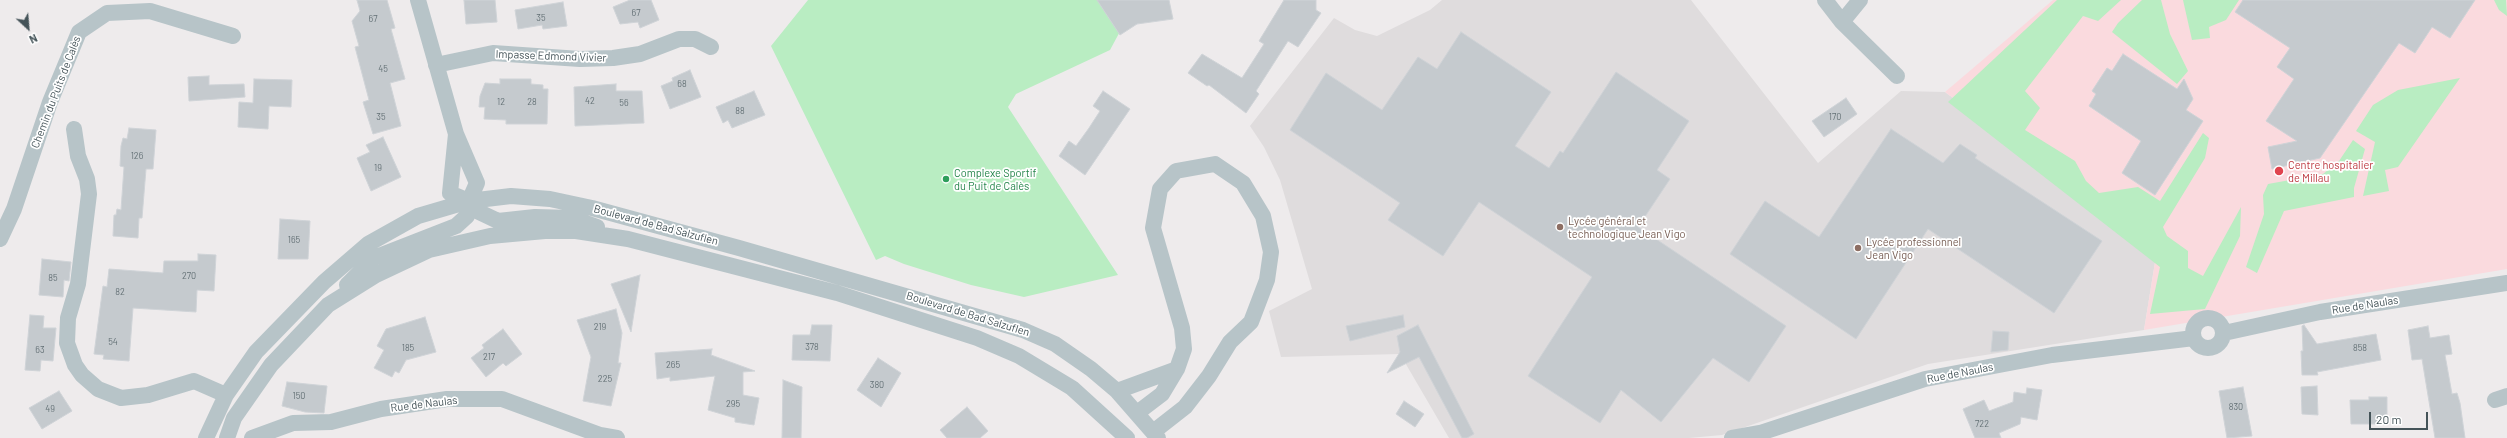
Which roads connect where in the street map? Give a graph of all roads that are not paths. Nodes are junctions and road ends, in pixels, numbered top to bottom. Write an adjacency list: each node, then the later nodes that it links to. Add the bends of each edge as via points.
1 (418, 0): 7 (street)
2 (1825, 0): 4 (street)
3 (1860, 0): 4 (street)
4 (1842, 22): 8 (street)
5 (233, 36): 12 (street, Chemin du Puits de Calès, via 150,11 107,13 79,32 50,102 14,209)
6 (711, 47): 7 (street, Impasse Edmond Vivier, via 695,39 679,39 640,54 613,58 580,59 493,53)
7 (436, 65): 10 (street)
8 (1897, 76)
9 (74, 129): 20 (street, via 78,156 87,179 89,194 78,284 68,318 67,343 75,365 98,389 121,398 148,395 194,382)
10 (456, 134): 11 (street, via 477,183); 11 (street, via 450,193)
11 (470, 201): 13 (street, via 477,211 498,221 535,216 572,218); 15 (street, via 467,216 456,226 374,258); 19 (street, Boulevard de Bad Salzuflen, via 511,196 550,199 592,208 1023,330 1055,344 1091,368); 20 (street, Boulevard de Bad Salzuflen, via 418,216 368,244 324,282 256,352)
12 (0, 239)
13 (628, 239): 15 (street, Boulevard de Bad Salzuflen, via 576,231 535,231 490,236 429,250 376,275); 27 (street, Boulevard de Bad Salzuflen, via 837,294 977,338 1019,356 1072,388)
14 (2507, 283): 16 (street, Rue de Naulas, via 2320,312)
15 (328, 305): 24 (street, Boulevard de Bad Salzuflen, via 272,365 234,418)
16 (2224, 333): 17 (street, via 2220,343 2211,348 2201,346); 17 (street, via 2220,323 2206,317 2195,325)
17 (2194, 338): 28 (street, Rue de Naulas, via 2052,355 1925,379 1760,433)
18 (1177, 369): 19 (street); 21 (street, via 1162,394); 22 (street, via 1184,349 1182,328 1153,228 1160,188 1176,171 1215,164 1243,183 1263,216 1271,252 1267,280 1251,322 1230,342 1210,376 1185,407)
19 (1117, 391): 21 (street, Boulevard de Bad Salzuflen)
20 (226, 395): 23 (street, Boulevard de Bad Salzuflen)
21 (1137, 413): 22 (street, Boulevard de Bad Salzuflen)
22 (1156, 435)
23 (206, 438)
24 (227, 438)
25 (252, 438): 26 (street, Rue de Naulas, via 293,422 331,422 381,410 447,399 502,399 600,435)
26 (617, 438)
27 (1127, 438)
28 (1732, 438)

